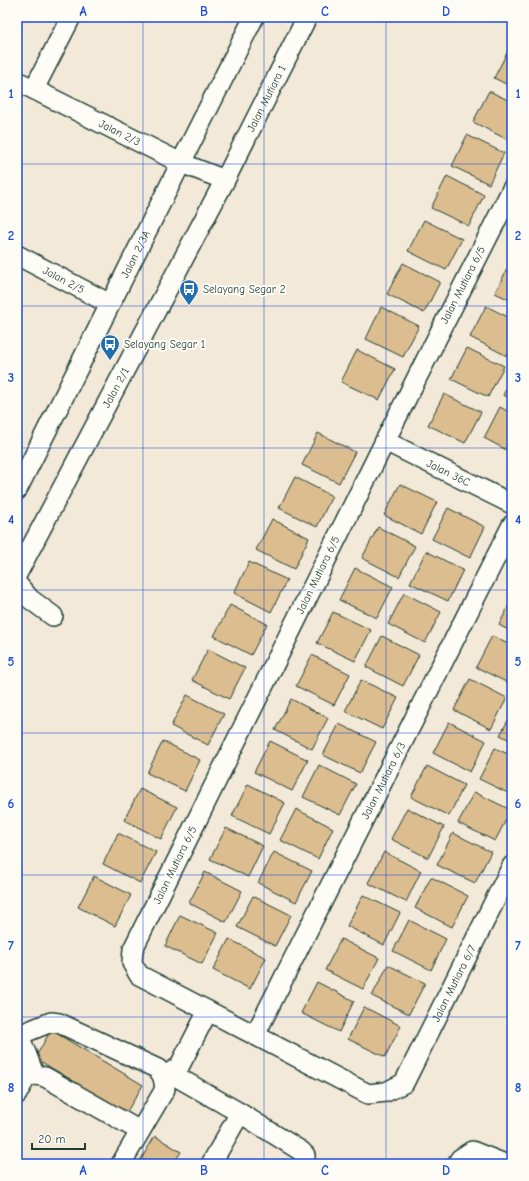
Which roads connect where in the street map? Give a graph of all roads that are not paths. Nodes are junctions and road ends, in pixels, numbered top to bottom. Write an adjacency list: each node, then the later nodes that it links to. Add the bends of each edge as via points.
1 (71, 17): 5 (street)
2 (254, 17): 6 (street, Jalan 2/3A)
3 (307, 17): 7 (street, Jalan Mutiara 1)
4 (17, 81): 5 (street, Jalan 2/3)
5 (34, 89): 6 (street, Jalan 2/3)
6 (181, 162): 7 (street, Jalan 2/3); 10 (street, Jalan 2/3A)
7 (225, 180): 15 (street, Jalan 2/1)
8 (512, 189): 11 (street, Jalan Mutiara 6/5)
9 (17, 255): 10 (street, Jalan 2/5)
10 (110, 304): 12 (street, Jalan 2/3A)
11 (385, 441): 13 (street, Jalan 36C); 19 (street, Jalan Mutiara 6/5, via 133,949 132,963 140,975)
12 (17, 490)
13 (512, 504)
14 (512, 525): 21 (street, Jalan Mutiara 6/3)
15 (17, 574)
16 (17, 584): 17 (street, via 30,599)
17 (53, 616)
18 (512, 866): 21 (street, Jalan Mutiara 6/7, via 404,1083 386,1092 368,1094)
19 (208, 1011): 21 (street); 23 (street, via 178,1067)
20 (18, 1035): 22 (street); 23 (street, via 51,1022 59,1023)
21 (255, 1035)
22 (34, 1074): 24 (street, via 26,1078); 26 (street, via 45,1077)
23 (166, 1075): 25 (street); 26 (street, via 166,1088)
24 (17, 1094)
25 (240, 1113): 28 (street); 29 (street, via 305,1155)
26 (140, 1131): 27 (street)
27 (121, 1164)
28 (210, 1164)
29 (303, 1164)
30 (457, 1164): 31 (street, via 472,1151)
31 (505, 1164)

